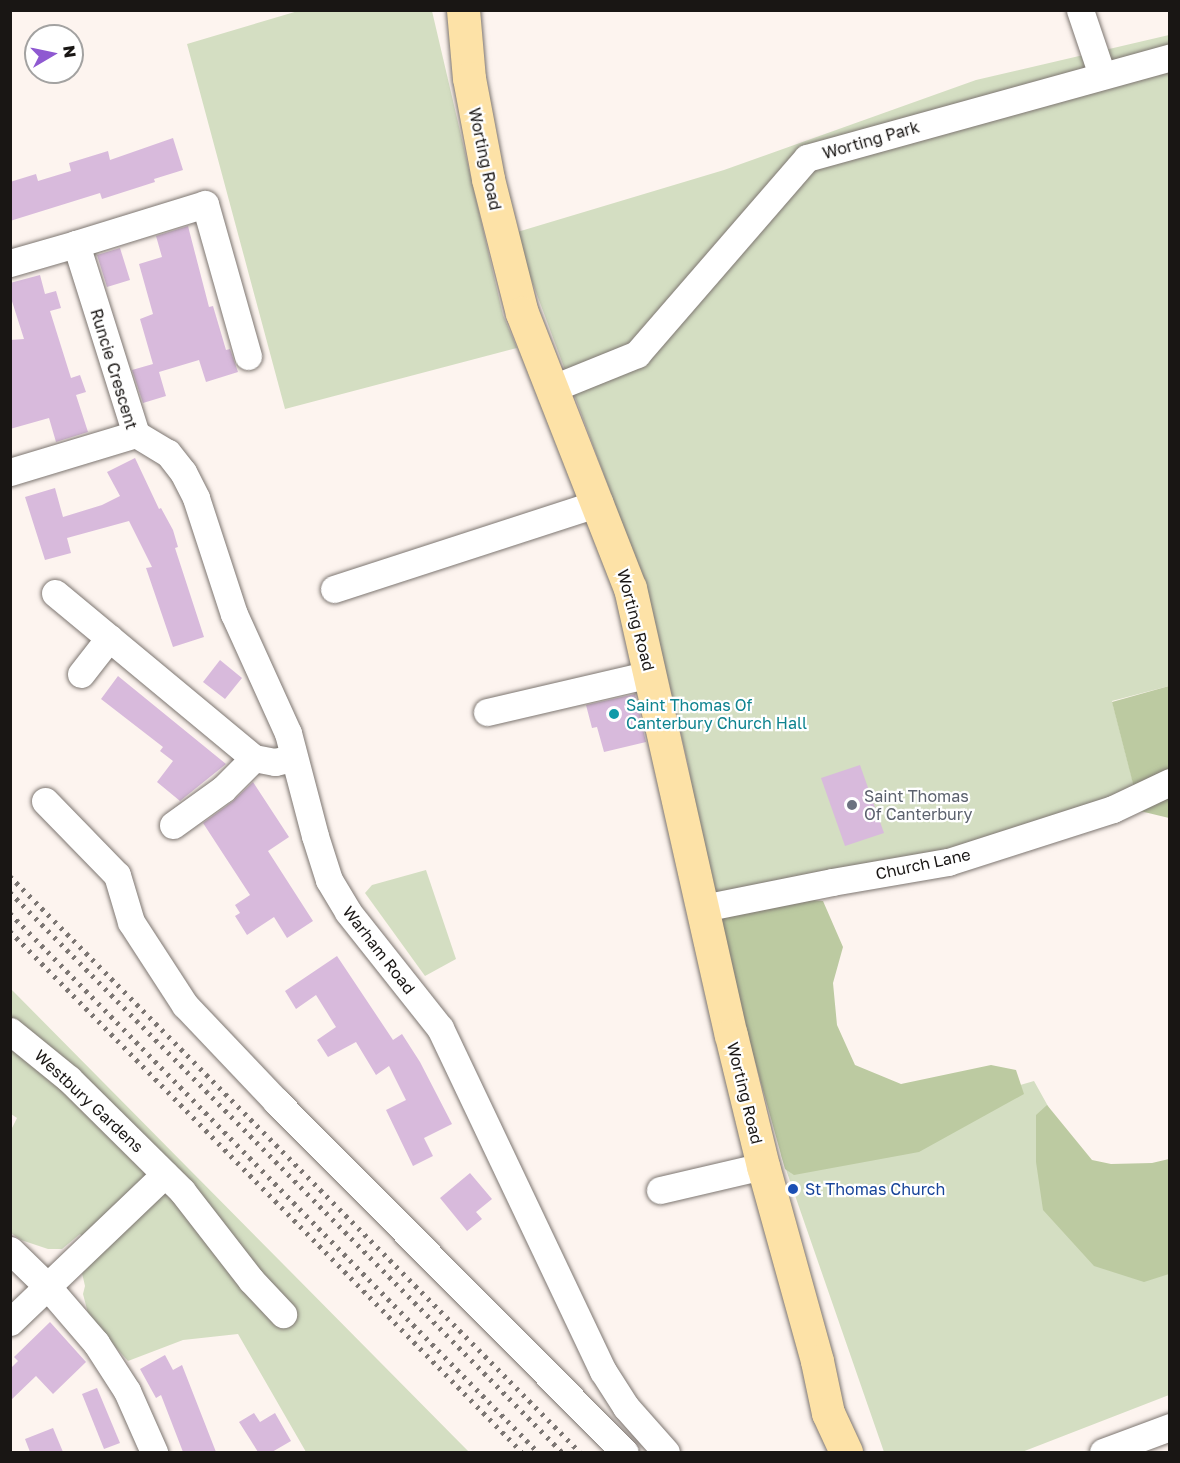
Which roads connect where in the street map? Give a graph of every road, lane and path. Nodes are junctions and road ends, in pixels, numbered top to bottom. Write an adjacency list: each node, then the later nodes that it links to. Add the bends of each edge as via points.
1 (463, 10): 8 (main road, Worting Road, via 469,78 488,179 522,313)
2 (1080, 10): 4 (street)
3 (1170, 57): 4 (street, Worting Park)
4 (1102, 75): 8 (street, Worting Park, via 807,158 637,354)
5 (76, 244): 6 (street); 7 (street, via 205,204); 9 (street, Runcie Crescent)
6 (10, 263)
7 (248, 356)
8 (551, 389): 11 (main road, Worting Road)
9 (136, 434): 10 (street, Runcie Crescent); 19 (street, Warham Road, via 168,453 196,498 234,614 288,733)
10 (10, 472)
11 (599, 503): 12 (street); 16 (main road, Worting Road, via 630,588)
12 (334, 589)
13 (55, 593): 14 (street)
14 (109, 638): 15 (street); 18 (street)
15 (81, 674)
16 (650, 674): 17 (street); 23 (main road, Worting Road)
17 (487, 712)
18 (254, 758): 19 (street, via 275,762); 22 (street, via 223,789)
19 (293, 758): 36 (street, Warham Road, via 329,879 348,912 440,1028 603,1371 626,1407)
20 (1170, 782): 23 (street, Church Lane, via 1113,809 948,862)
21 (45, 801): 35 (street, via 117,875 131,922 185,1005)
22 (172, 825)
23 (703, 908): 25 (main road, Worting Road)
24 (10, 1031): 26 (street, Westbury Gardens, via 69,1079)
25 (763, 1166): 27 (street); 32 (main road, Worting Road)
26 (165, 1174): 29 (street); 30 (street, Westbury Gardens)
27 (660, 1190)
28 (10, 1250): 29 (street)
29 (47, 1286): 31 (street); 34 (street, via 102,1352 127,1391)
30 (283, 1314)
31 (10, 1322)
32 (828, 1413): 37 (main road, Worting Road); 38 (main road, Worting Road)
33 (1170, 1427): 39 (street)
34 (154, 1452)
35 (625, 1452)
36 (666, 1452)
37 (819, 1452)
38 (846, 1452)
39 (1103, 1452)

